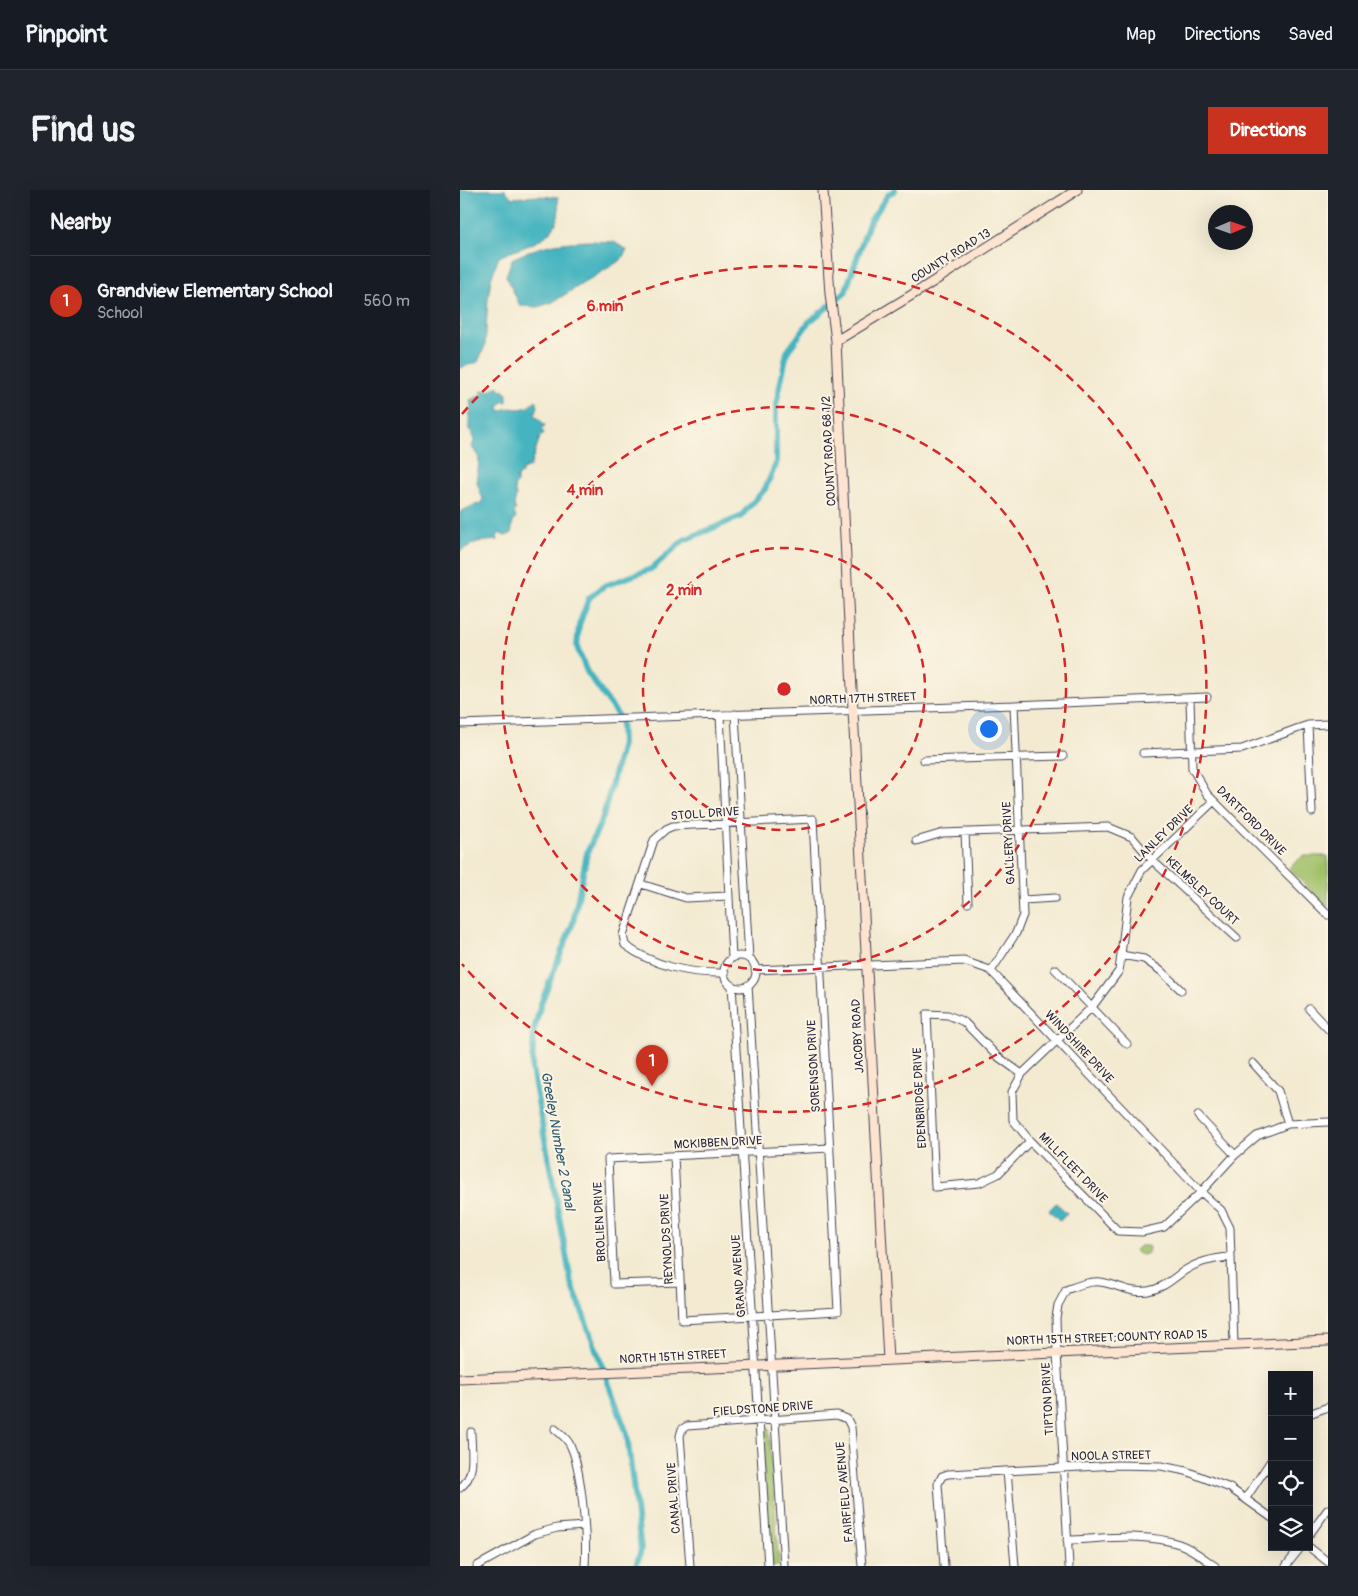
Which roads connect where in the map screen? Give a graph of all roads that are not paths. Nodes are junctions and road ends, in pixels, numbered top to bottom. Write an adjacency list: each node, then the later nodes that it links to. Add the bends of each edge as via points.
1 (823, 190): 3 (street, COUNTY ROAD 68 1/2)
2 (1076, 190): 3 (street, COUNTY ROAD 13)
3 (836, 341): 7 (street, COUNTY ROAD 68 1/2)
4 (1207, 697): 5 (street, NORTH 17TH STREET)
5 (1190, 698): 6 (street, NORTH 17TH STREET); 13 (street, DARTFORD DRIVE)
6 (1014, 705): 7 (street, NORTH 17TH STREET); 16 (street, GALLERY DRIVE)
7 (853, 711): 8 (street, NORTH 17TH STREET); 37 (street, JACOBY ROAD)
8 (735, 714): 9 (street, NORTH 17TH STREET); 21 (street)
9 (720, 715): 10 (street, NORTH 17TH STREET); 22 (street)
10 (460, 724)
11 (1328, 724): 12 (street)
12 (1308, 725): 13 (street, via 1242,749); 19 (street)
13 (1191, 751): 14 (street); 18 (street, DARTFORD DRIVE, via 1192,768)
14 (1143, 753)
15 (1063, 756): 16 (street)
16 (1016, 757): 17 (street); 23 (street, GALLERY DRIVE)
17 (924, 760)
18 (1214, 801): 26 (street, LANLEY DRIVE); 32 (street, DARTFORD DRIVE)
19 (1312, 812)
20 (813, 820): 21 (street, STOLL DRIVE); 38 (street, SORENSON DRIVE)
21 (741, 822): 22 (street, STOLL DRIVE); 36 (street)
22 (725, 824): 27 (street, STOLL DRIVE, via 666,829 654,840); 28 (street)
23 (1020, 830): 24 (street, KELMSLEY COURT); 26 (street, KELMSLEY COURT, via 1108,828 1132,837); 30 (street, GALLERY DRIVE)
24 (965, 832): 25 (street, KELMSLEY COURT, via 942,833); 31 (street)
25 (916, 841)
26 (1152, 860): 33 (street, KELMSLEY COURT); 34 (street, LANLEY DRIVE, via 1142,870 1128,897)
27 (640, 884): 28 (street, via 686,898); 42 (street, STOLL DRIVE, via 623,935 625,945 660,963 683,970)
28 (728, 896): 35 (street)
29 (1054, 898): 30 (street)
30 (1023, 900): 41 (street, GALLERY DRIVE, via 1023,915 1016,933)
31 (968, 903)
32 (1328, 915)
33 (1237, 938)
34 (1121, 955): 45 (street, via 1144,959); 46 (street, LANLEY DRIVE, via 1119,972)
35 (732, 958): 36 (street); 42 (street)
36 (748, 959): 40 (street)
37 (866, 965): 38 (street, WINDSHIRE DRIVE); 41 (street, WINDSHIRE DRIVE, via 964,961); 71 (street, JACOBY ROAD)
38 (820, 968): 40 (street, WINDSHIRE DRIVE); 57 (street, SORENSON DRIVE)
39 (1055, 969): 46 (street)
40 (755, 970): 44 (street, via 755,978)
41 (991, 971): 49 (street, WINDSHIRE DRIVE)
42 (725, 973): 43 (street, via 726,980)
43 (732, 985): 44 (street, via 738,988); 59 (street, GRAND AVENUE)
44 (748, 986): 58 (street)
45 (1181, 990)
46 (1092, 1007): 49 (street, LANLEY DRIVE); 50 (street)
47 (1309, 1009): 48 (street)
48 (1328, 1029)
49 (1058, 1041): 52 (street, MILLFLEET DRIVE); 63 (street, WINDSHIRE DRIVE)
50 (1127, 1044)
51 (1253, 1063): 55 (street, via 1278,1090)
52 (1022, 1074): 56 (street, MILLFLEET DRIVE, via 1012,1092 1012,1120); 56 (street, EDENBRIDGE DRIVE, via 997,1056 964,1022 948,1015 927,1014 935,1187 979,1184 998,1174)
53 (1198, 1116): 60 (street)
54 (1328, 1122): 55 (street)
55 (1288, 1124): 60 (street, via 1258,1136)
56 (1030, 1141): 63 (street, MILLFLEET DRIVE, via 1118,1231 1142,1232 1164,1227)
57 (830, 1148): 58 (street, MCKIBBEN DRIVE); 66 (street, SORENSON DRIVE, via 838,1311)
58 (758, 1152): 59 (street, MCKIBBEN DRIVE); 66 (street)
59 (742, 1153): 61 (street, MCKIBBEN DRIVE); 67 (street, GRAND AVENUE)
60 (1235, 1154): 63 (street)
61 (674, 1156): 62 (street, MCKIBBEN DRIVE); 65 (street, REYNOLDS DRIVE)
62 (608, 1159): 65 (street, BROLIEN DRIVE, via 614,1284)
63 (1201, 1192): 64 (street, WINDSHIRE DRIVE, via 1221,1210 1230,1228)
64 (1231, 1257): 69 (street, WINDSHIRE DRIVE); 70 (street, TIPTON DRIVE, via 1211,1258 1196,1264 1159,1289 1146,1292 1132,1292 1100,1282 1066,1290 1056,1318)
65 (680, 1282): 67 (street, REYNOLDS DRIVE, via 682,1320)
66 (768, 1315): 67 (street); 72 (street)
67 (752, 1316): 73 (street, GRAND AVENUE)
68 (1328, 1340): 69 (street, NORTH 15TH STREET;COUNTY ROAD 15)
69 (1234, 1345): 70 (street, NORTH 15TH STREET;COUNTY ROAD 15)
70 (1057, 1353): 71 (street, NORTH 15TH STREET;COUNTY ROAD 15); 84 (street, TIPTON DRIVE)
71 (888, 1360): 72 (street, NORTH 15TH STREET)
72 (771, 1365): 73 (street, NORTH 15TH STREET); 78 (street)
73 (756, 1366): 74 (street, NORTH 15TH STREET); 79 (street, GRAND AVENUE)
74 (460, 1379)
75 (1328, 1407): 76 (street)
76 (1313, 1413)
77 (845, 1417): 78 (street, FIELDSTONE DRIVE); 101 (street, FAIRFIELD AVENUE, via 850,1427)
78 (775, 1420): 79 (street, FIELDSTONE DRIVE); 100 (street)
79 (759, 1421): 81 (street, FIELDSTONE DRIVE); 99 (street, GRAND AVENUE)
80 (555, 1429): 90 (street, via 568,1442 578,1467)
81 (682, 1429): 98 (street, CANAL DRIVE)
82 (471, 1432): 86 (street, via 471,1473)
83 (1271, 1461): 87 (street)
84 (1064, 1468): 85 (street, NOOLA STREET); 87 (street, NOOLA STREET, via 1118,1465 1174,1468 1206,1478); 92 (street, TIPTON DRIVE)
85 (1007, 1471): 102 (street, NOOLA STREET, via 948,1474 939,1480); 103 (street)
86 (460, 1488)
87 (1246, 1498): 89 (street, NOOLA STREET)
88 (1328, 1510): 91 (street)
89 (1268, 1515)
90 (584, 1526): 96 (street, via 535,1534); 97 (street)
91 (1313, 1531)
92 (1067, 1540): 104 (street, TIPTON DRIVE); 105 (street, via 1142,1538 1166,1541 1185,1547)
93 (1313, 1550): 95 (street)
94 (1297, 1551): 106 (street)
95 (1328, 1562)
96 (477, 1566)
97 (585, 1566)
98 (690, 1566)
99 (768, 1566)
100 (784, 1566)
101 (862, 1566)
102 (944, 1566)
103 (1014, 1566)
104 (1069, 1566)
105 (1215, 1566)
106 (1286, 1566)

